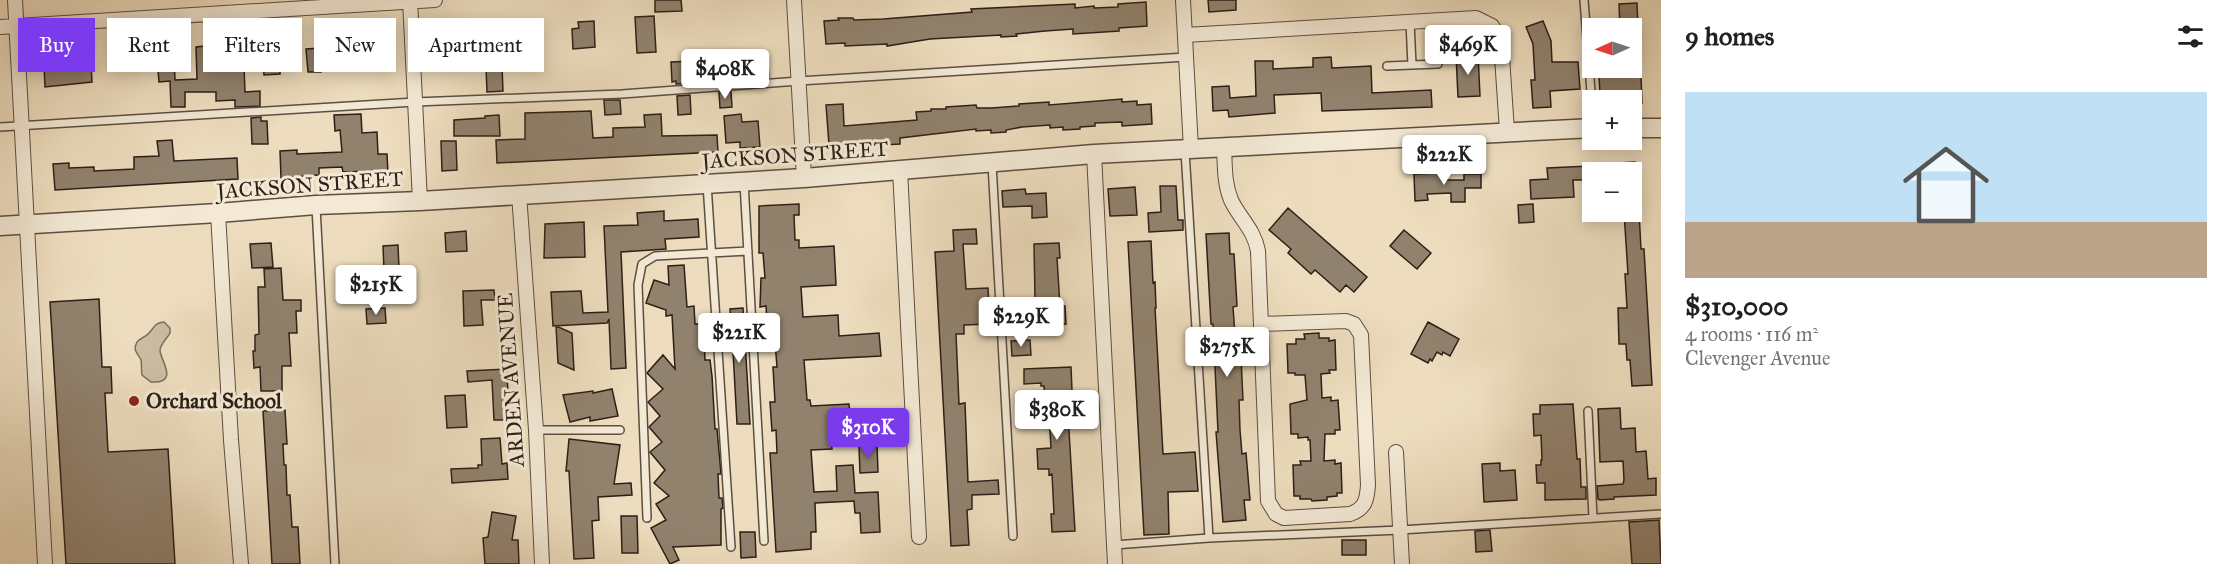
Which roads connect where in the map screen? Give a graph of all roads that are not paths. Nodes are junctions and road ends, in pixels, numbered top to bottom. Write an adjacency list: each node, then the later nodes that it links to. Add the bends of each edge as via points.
1 (15, 0): 8 (street)
2 (435, 0): 6 (street)
3 (794, 0): 15 (street)
4 (1183, 0): 10 (street)
5 (1584, 0): 16 (lane)
6 (410, 1): 8 (street); 17 (street)
7 (1410, 22): 10 (street); 13 (lane); 23 (street, via 1476,18 1492,26 1501,42)
8 (16, 26): 9 (street); 18 (street)
9 (0, 27)
10 (1185, 35): 11 (street)
11 (1186, 57): 15 (lane); 25 (street)
12 (1438, 64): 13 (lane)
13 (1412, 65): 14 (lane)
14 (1387, 66)
15 (799, 81): 17 (lane, via 622,94); 29 (street)
16 (1591, 90)
17 (415, 102): 18 (lane); 33 (street)
18 (21, 125): 19 (lane); 36 (street)
19 (0, 127)
20 (1582, 128): 23 (street, JACKSON STREET)
21 (1642, 128): 22 (street)
22 (1661, 128)
23 (1507, 131): 24 (street, JACKSON STREET)
24 (1224, 147): 25 (street, JACKSON STREET); 40 (street, via 1231,199 1256,238)
25 (1188, 149): 26 (street, JACKSON STREET); 51 (lane)
26 (1094, 154): 27 (street, JACKSON STREET); 53 (street)
27 (992, 162): 28 (street, JACKSON STREET); 49 (lane)
28 (900, 170): 29 (street, JACKSON STREET); 50 (street)
29 (804, 178): 30 (street, JACKSON STREET)
30 (744, 182): 31 (street, JACKSON STREET); 38 (lane)
31 (708, 184): 32 (street, JACKSON STREET); 39 (lane)
32 (519, 194): 33 (street, JACKSON STREET); 42 (street, ARDEN AVENUE)
33 (420, 201): 34 (street, JACKSON STREET)
34 (316, 204): 35 (street, JACKSON STREET); 57 (lane)
35 (218, 213): 36 (street, JACKSON STREET); 56 (street)
36 (28, 225): 37 (street, JACKSON STREET); 55 (street)
37 (0, 226)
38 (748, 251): 39 (lane); 52 (lane)
39 (712, 253): 46 (lane, via 655,256 642,264 638,285); 54 (lane)
40 (1261, 324): 40 (street, via 1271,509 1284,518 1359,511 1364,506 1368,485 1358,328 1347,321)
41 (1588, 411): 47 (lane)
42 (536, 430): 43 (lane); 58 (street, ARDEN AVENUE)
43 (620, 430)
44 (1395, 452): 48 (street)
45 (1661, 514): 47 (lane)
46 (647, 518)
47 (1593, 518): 48 (lane)
48 (1400, 530): 51 (lane); 60 (street)
49 (1013, 536)
50 (919, 537)
51 (1209, 538): 53 (lane)
52 (764, 541)
53 (1114, 545): 59 (street)
54 (731, 547)
55 (45, 564)
56 (241, 564)
57 (335, 564)
58 (542, 564)
59 (1115, 564)
60 (1402, 564)

